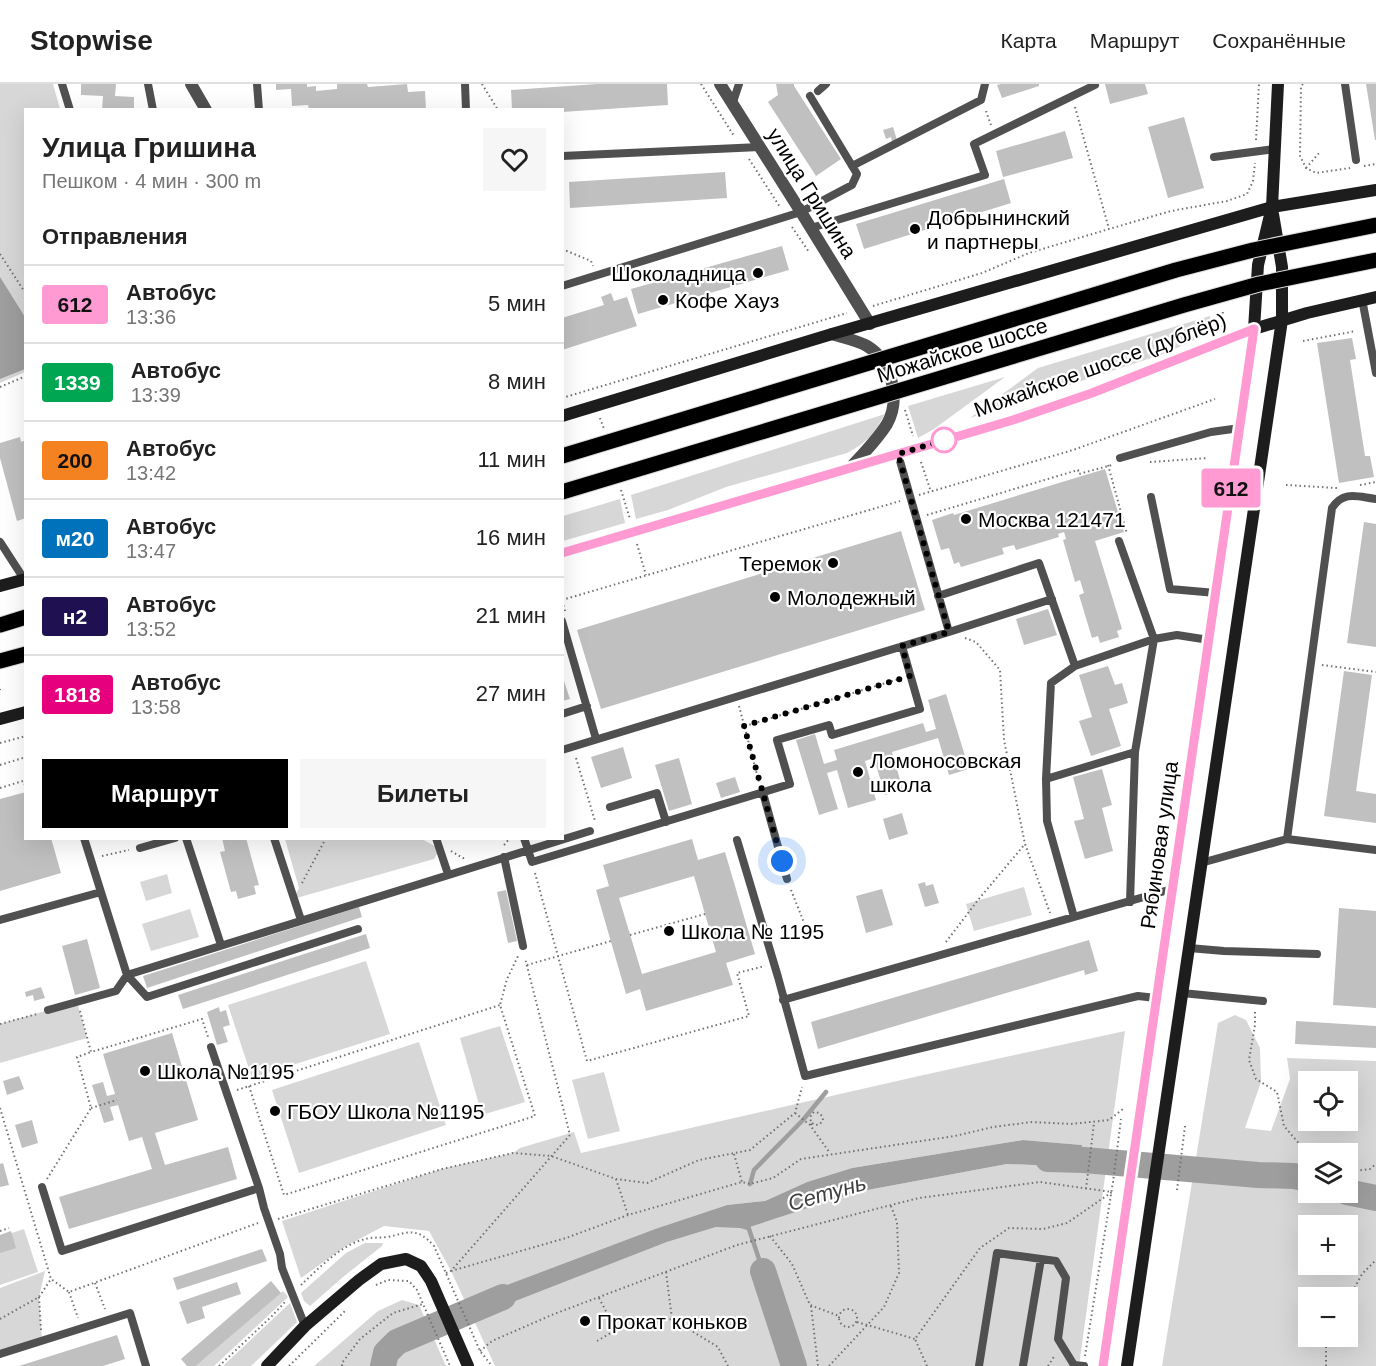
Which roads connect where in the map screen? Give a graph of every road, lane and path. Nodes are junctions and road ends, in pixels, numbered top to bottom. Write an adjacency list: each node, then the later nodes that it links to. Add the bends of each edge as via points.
1 (62, 84): 21 (lane)
2 (148, 84): 22 (lane)
3 (191, 84): 23 (street)
4 (257, 84): 24 (lane)
5 (465, 84): 25 (lane)
6 (482, 84): 26 (path)
7 (701, 84): 28 (path)
8 (720, 84): 20 (street, улица Гришина)
9 (739, 84): 20 (lane)
10 (819, 84): 11 (lane, via 818,91)
11 (826, 84)
12 (985, 84): 19 (lane)
13 (1278, 84): 30 (main road)
14 (1304, 84): 37 (path, via 1300,156)
15 (1345, 84): 34 (lane)
16 (1095, 85): 18 (lane)
17 (810, 96): 36 (lane)
18 (1072, 96): 27 (lane); 45 (path)
19 (981, 100): 27 (path); 36 (lane)
20 (732, 105): 29 (street, улица Гришина)
21 (68, 108)
22 (153, 108)
23 (205, 108)
24 (259, 108)
25 (466, 108)
26 (497, 108)
27 (994, 134): 44 (lane, via 974,144 985,175)
28 (741, 147): 29 (lane); 32 (lane); 42 (path)
29 (760, 147): 41 (street, улица Гришина)
30 (1275, 149): 33 (lane); 40 (main road)
31 (1320, 152): 37 (path)
32 (564, 156)
33 (1214, 157)
34 (1356, 160)
35 (1376, 165): 37 (path, via 1316,173)
36 (852, 166): 41 (lane, via 857,174 852,184)
37 (1306, 168)
38 (1376, 190): 40 (main road)
39 (1247, 194): 45 (path)
40 (1272, 207): 56 (main road, Рябиновая улица, via 1282,267); 57 (main road); 59 (main road, Рябиновая улица, via 1258,265)
41 (801, 212): 42 (lane); 44 (street, улица Гришина)
42 (786, 216): 48 (path); 50 (lane)
43 (1376, 225): 70 (main road, Можайское шоссе, bridge, via 1176,270)
44 (811, 228): 55 (street, улица Гришина)
45 (1109, 229): 55 (path, via 1029,253 982,273)
46 (564, 250): 50 (path, via 591,261)
47 (0, 254): 52 (path)
48 (810, 255)
49 (1376, 260): 78 (main road, Можайское шоссе, bridge, via 1259,284 1184,305)
50 (596, 276): 51 (lane)
51 (564, 285)
52 (24, 291)
53 (1376, 297): 54 (main road, Можайское шоссе (дублёр))
54 (1362, 299): 56 (main road, Можайское шоссе (дублёр)); 58 (lane)
55 (860, 309): 57 (street, улица Гришина); 65 (path)
56 (1282, 320): 59 (main road, Можайское шоссе (дублёр)); 151 (main road, Рябиновая улица)
57 (870, 324): 60 (main road)
58 (1368, 328): 61 (path); 62 (lane)
59 (1254, 329): 68 (main road, Рябиновая улица); 69 (main road, Можайское шоссе (дублёр), via 1092,393)
60 (832, 334): 67 (main road); 75 (street, via 869,347 881,358 892,386 888,422)
61 (1303, 341)
62 (1376, 373)
63 (24, 377): 64 (path)
64 (0, 387)
65 (564, 397)
66 (1215, 399): 80 (path, via 1073,450)
67 (564, 415)
68 (1240, 428): 72 (lane, via 1211,432); 89 (main road, Рябиновая улица)
69 (898, 454): 75 (main road, Можайское шоссе (дублёр)); 80 (lane)
70 (564, 455)
71 (1208, 458): 73 (path)
72 (1120, 461): 74 (path)
73 (1141, 463)
74 (1108, 465): 82 (path, via 1079,474 1078,470); 83 (path, via 1128,538)
75 (851, 467): 85 (main road, Можайское шоссе (дублёр))
76 (1286, 485): 77 (path)
77 (1329, 488)
78 (564, 491)
79 (1151, 497): 89 (lane, via 1170,589)
80 (910, 498): 90 (lane); 91 (path)
81 (1376, 499): 104 (lane, via 1346,496 1332,508)
82 (926, 515)
83 (1119, 541): 99 (lane)
84 (0, 542): 86 (lane)
85 (564, 552)
86 (24, 578)
87 (24, 579): 88 (main road)
88 (0, 586)
89 (1216, 593): 100 (main road, Рябиновая улица)
90 (938, 596): 92 (lane, via 1040,563); 98 (lane)
91 (564, 599)
92 (1052, 599): 98 (lane); 105 (lane)
93 (564, 606): 94 (path)
94 (566, 612)
95 (24, 618): 96 (main road)
96 (0, 625)
97 (564, 628): 109 (lane)
98 (949, 632): 101 (lane); 142 (path, via 976,642 1000,670 1004,740)
99 (1154, 639): 100 (lane, via 1177,635); 105 (lane); 119 (lane)
100 (1209, 640): 155 (main road, Рябиновая улица)
101 (902, 646): 107 (lane); 108 (lane)
102 (24, 655): 103 (main road)
103 (0, 661)
104 (1311, 664): 106 (path); 130 (lane)
105 (1075, 666): 122 (lane, via 1051,683)
106 (1376, 672)
107 (910, 676): 113 (path); 125 (lane, via 920,709 832,735 829,725 777,740 790,784)
108 (736, 697): 113 (path); 115 (lane)
109 (587, 706): 111 (lane); 115 (lane)
110 (24, 713): 112 (main road)
111 (564, 713)
112 (0, 719)
113 (744, 726): 125 (path)
114 (24, 737): 116 (path)
115 (596, 739): 117 (lane)
116 (0, 743)
117 (573, 746): 118 (lane); 141 (path)
118 (564, 749)
119 (1135, 752): 122 (lane); 158 (lane)
120 (24, 758): 121 (path)
121 (0, 765)
122 (1046, 779): 160 (lane, via 1047,821)
123 (24, 783): 124 (path)
124 (0, 788)
125 (763, 793): 127 (lane); 154 (lane)
126 (610, 807): 127 (lane, via 657,793)
127 (666, 822): 141 (lane)
128 (590, 831): 129 (lane)
129 (564, 837)
130 (1287, 839): 146 (lane); 151 (lane)
131 (85, 840): 156 (lane)
132 (168, 840): 143 (lane)
133 (187, 840): 168 (lane)
134 (275, 840): 157 (lane)
135 (325, 840): 157 (path)
136 (437, 840): 153 (lane)
137 (509, 840): 144 (path)
138 (525, 840): 147 (lane)
139 (737, 840): 174 (lane)
140 (545, 841): 147 (lane)
141 (601, 841): 147 (lane, via 532,862)
142 (1025, 844): 163 (path); 173 (path)
143 (140, 848): 149 (path)
144 (495, 848)
145 (448, 849): 148 (path, via 463,858)
146 (1376, 849)
147 (528, 850): 150 (lane)
148 (474, 855)
149 (106, 856)
150 (504, 857): 153 (lane); 169 (lane)
151 (1202, 863): 170 (main road, Рябиновая улица)
152 (535, 873): 172 (path)
153 (448, 874): 162 (lane)
154 (787, 879): 166 (path)
155 (1172, 889): 158 (lane); 178 (main road, Рябиновая улица)
156 (101, 892): 161 (lane); 176 (lane)
157 (293, 899): 162 (lane)
158 (1130, 902): 160 (lane)
159 (705, 914): 165 (path)
160 (1074, 917): 163 (lane)
161 (0, 920)
162 (301, 920): 168 (lane)
163 (1054, 923): 173 (lane)
164 (358, 929): 176 (lane, via 147,997)
165 (630, 935)
166 (811, 940)
167 (611, 941): 172 (path)
168 (221, 945): 176 (lane)
169 (523, 946): 175 (path); 181 (path)
170 (1189, 948): 171 (lane); 177 (main road, Рябиновая улица)
171 (1317, 954)
172 (558, 957): 174 (path, via 587,1061 749,1016 737,973); 175 (path)
173 (934, 957): 179 (lane)
174 (774, 963): 179 (lane)
175 (527, 965): 202 (path, via 570,1135)
176 (127, 975): 182 (lane, via 116,992)
177 (1182, 993): 180 (lane); 265 (main road, Рябиновая улица)
178 (1156, 998): 187 (lane, via 1138,996); 264 (main road, Рябиновая улица)
179 (783, 1000): 187 (lane)
180 (1259, 1001): 199 (path, via 1249,1060 1256,1079 1277,1092 1284,1126)
181 (500, 1005): 188 (path); 188 (path, via 535,1116 284,1195)
182 (48, 1010): 184 (path)
183 (81, 1013): 186 (path)
184 (0, 1024)
185 (211, 1047): 186 (path, via 202,1019); 189 (lane)
186 (91, 1052): 192 (path, via 77,1057)
187 (805, 1076): 194 (path)
188 (249, 1086): 189 (path)
189 (228, 1093): 208 (lane)
190 (117, 1100): 192 (path)
191 (0, 1108): 213 (path)
192 (91, 1108): 207 (path)
193 (1123, 1109): 196 (path, via 1109,1120)
194 (795, 1113): 197 (path); 201 (path, via 750,1150)
195 (1121, 1119): 211 (path)
196 (1094, 1122): 200 (path, via 1032,1122); 209 (path)
197 (811, 1124): 197 (path, via 811,1115 819,1113 823,1120); 200 (path)
198 (1185, 1126): 210 (path)
199 (1299, 1143)
200 (830, 1153): 206 (path, via 801,1159 773,1178 750,1184)
201 (734, 1154): 205 (path, via 699,1160 647,1183); 206 (path)
202 (552, 1156): 205 (path); 215 (path, via 513,1153 442,1168); 221 (path)
203 (1376, 1164): 204 (path)
204 (1358, 1171)
205 (616, 1179): 214 (path)
206 (742, 1182): 214 (path)
207 (42, 1187): 208 (lane, via 62,1251); 213 (path)
208 (259, 1188): 215 (lane)
209 (1086, 1189): 211 (path); 212 (path, via 1040,1182)
210 (1177, 1190)
211 (1112, 1192): 263 (path)
212 (891, 1205): 218 (path); 241 (path, via 897,1222 899,1273 884,1307)
213 (29, 1206): 224 (path)
214 (628, 1215): 221 (path, via 566,1238)
215 (269, 1222): 225 (path); 229 (lane)
216 (9, 1228): 217 (path)
217 (0, 1231)
218 (770, 1236): 222 (path); 233 (path, via 792,1264)
219 (1041, 1259): 261 (lane, via 997,1253); 262 (lane); 263 (lane, via 1056,1262 1066,1278 1058,1339 1074,1365)
220 (1376, 1260): 227 (path)
221 (451, 1271): 223 (path)
222 (666, 1272): 231 (path); 238 (path)
223 (446, 1273): 229 (path, via 426,1237 403,1232 346,1246); 248 (path)
224 (51, 1279): 228 (path); 230 (path)
225 (95, 1283): 228 (path); 235 (path)
226 (371, 1287): 234 (path, via 388,1280 409,1281)
227 (1355, 1287)
228 (69, 1292): 239 (path)
229 (292, 1295): 242 (lane); 251 (path)
230 (39, 1297): 237 (path); 245 (path)
231 (598, 1297): 243 (path); 248 (path, via 492,1341)
232 (351, 1305): 253 (path)
233 (810, 1305): 236 (path); 259 (path)
234 (424, 1306): 254 (path, via 393,1313 360,1340); 255 (path)
235 (106, 1312)
236 (839, 1316): 240 (path, via 839,1322 846,1328); 240 (path, via 851,1310 857,1316)
237 (0, 1319)
238 (672, 1319): 243 (path); 258 (path, via 718,1347)
239 (78, 1320)
240 (856, 1322): 241 (path)
241 (868, 1325): 244 (path); 260 (path)
242 (305, 1326): 252 (main road); 256 (main road, via 381,1264 406,1259 421,1266 431,1281)
243 (616, 1330): 246 (path)
244 (915, 1339)
245 (42, 1341): 249 (lane); 250 (lane, via 130,1313)
246 (597, 1341)
247 (1326, 1347): 266 (path)
248 (480, 1351): 257 (path)
249 (0, 1354)
250 (146, 1366)
251 (219, 1366)
252 (267, 1366)
253 (289, 1366)
254 (342, 1366)
255 (450, 1366)
256 (468, 1366)
257 (492, 1366)
258 (728, 1366)
259 (818, 1366)
260 (829, 1366)
261 (979, 1366)
262 (1023, 1366)
263 (1084, 1366)
264 (1103, 1366)
265 (1126, 1366)
266 (1326, 1366)

